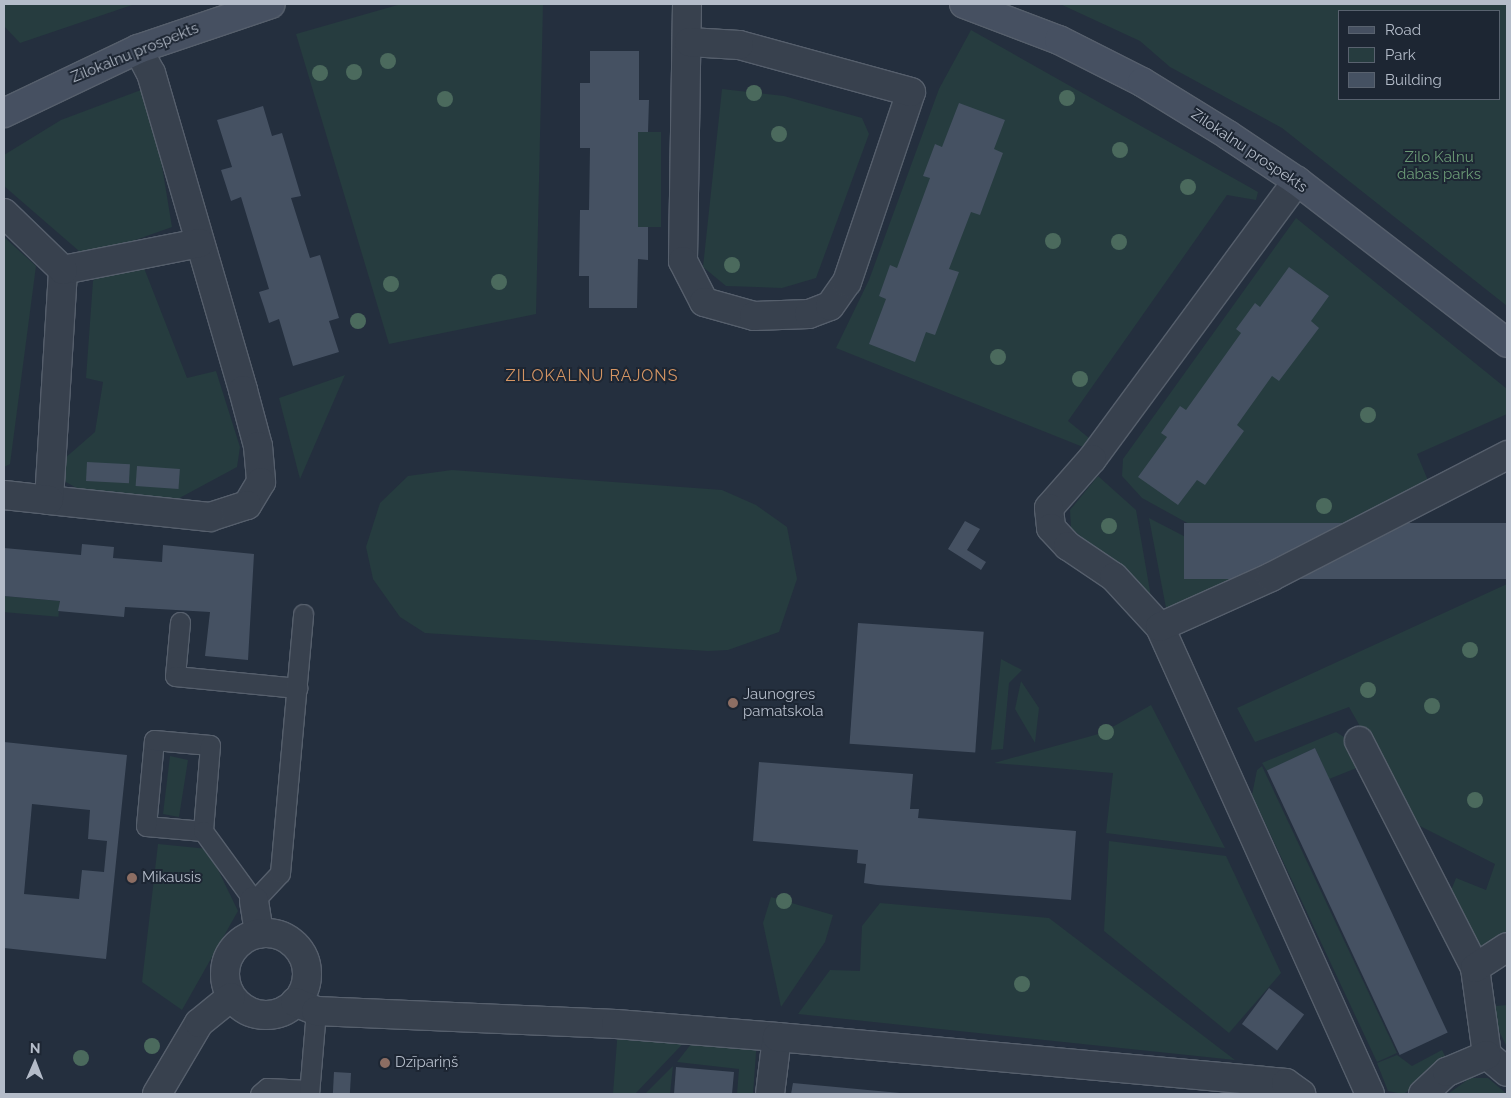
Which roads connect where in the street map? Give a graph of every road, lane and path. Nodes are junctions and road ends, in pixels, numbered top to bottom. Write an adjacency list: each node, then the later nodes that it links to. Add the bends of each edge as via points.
1 (271, 4): 5 (main road, Zilokalnu prospekts)
2 (687, 4): 4 (street)
3 (964, 4): 7 (main road, Zilokalnu prospekts, via 1059,40 1142,82)
4 (689, 42): 4 (street, via 739,45 911,92 847,282 830,306 810,314 754,316 704,302 684,261)
5 (138, 49): 6 (main road, Zilokalnu prospekts); 9 (street, via 152,74)
6 (4, 113)
7 (1297, 181): 11 (main road, Zilokalnu prospekts); 17 (street, via 1092,460 1049,508 1051,528 1068,546 1114,577)
8 (4, 213): 10 (street)
9 (200, 243): 10 (street); 14 (street, via 258,446 261,482 247,505 210,517)
10 (63, 270): 14 (street)
11 (1507, 343)
12 (1507, 455): 17 (street, via 1272,577)
13 (4, 495): 14 (street)
14 (49, 500)
15 (303, 614): 18 (lane)
16 (180, 622): 18 (lane, via 175,676)
17 (1160, 627): 34 (street)
18 (297, 688): 21 (lane, via 280,873)
19 (1359, 741): 24 (street)
20 (203, 831): 20 (lane, via 146,826 154,740 210,745); 21 (lane)
21 (254, 901): 22 (street)
22 (259, 934): 25 (street, via 245,938 227,960 225,973); 26 (street, via 289,940 303,957)
23 (1507, 947): 24 (street)
24 (1475, 968): 28 (street)
25 (231, 997): 26 (street, via 259,1014); 30 (street, via 199,1023)
26 (306, 1007): 27 (street, via 616,1024); 29 (lane)
27 (777, 1037): 32 (street); 33 (street, via 1286,1083)
28 (1497, 1064): 35 (street, via 1447,1072)
29 (309, 1092): 31 (lane, via 267,1088)
30 (157, 1094)
31 (260, 1094)
32 (770, 1094)
33 (1301, 1094)
34 (1370, 1094)
35 (1423, 1094)

